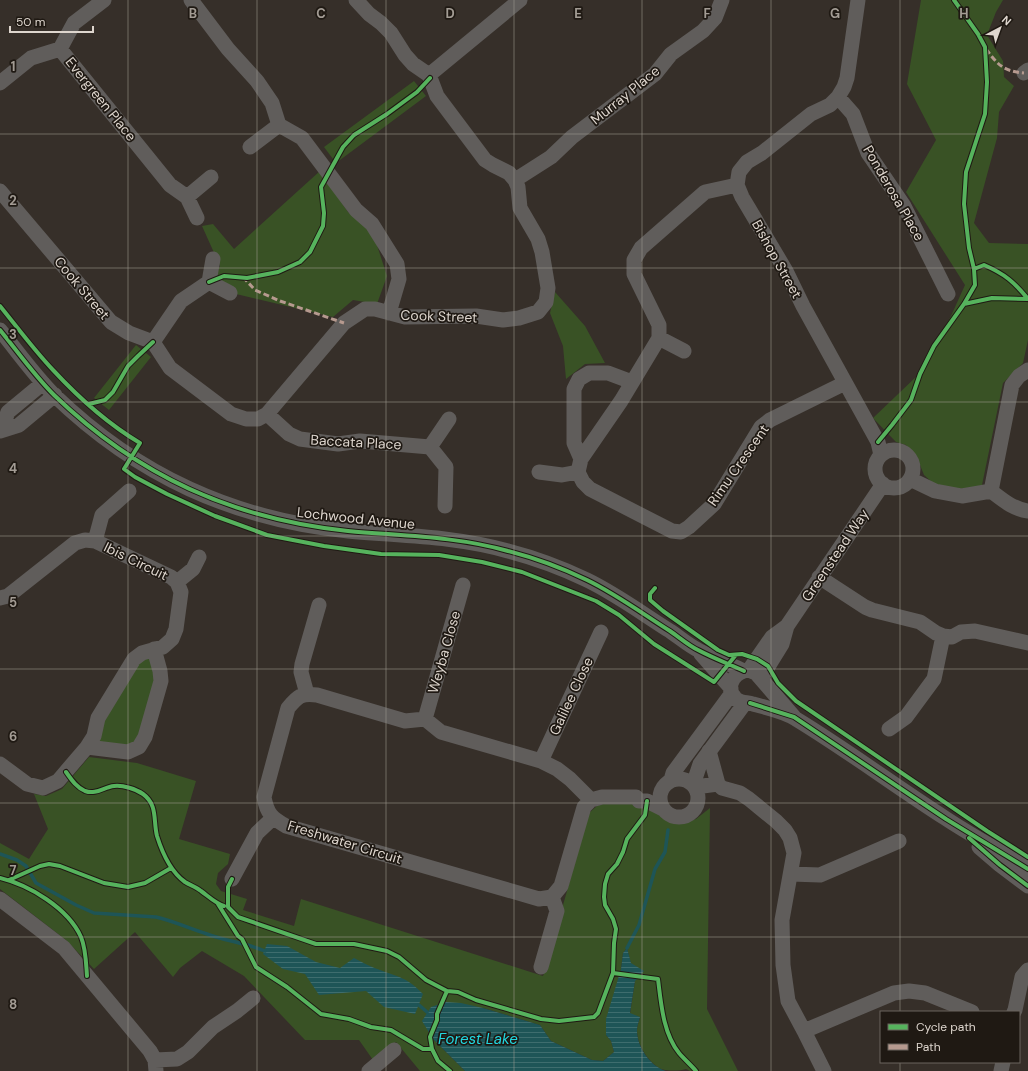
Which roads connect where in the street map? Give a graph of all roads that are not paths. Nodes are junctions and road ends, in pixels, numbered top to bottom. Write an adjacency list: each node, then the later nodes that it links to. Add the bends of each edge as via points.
1 (104, 0): 7 (street, Evergreen Place, via 74,23)
2 (191, 0): 11 (street, via 228,49 257,81 272,103)
3 (356, 0): 8 (street, via 391,33 413,64)
4 (520, 0): 8 (street)
5 (722, 0): 14 (street, Murray Place, via 715,18 703,31 671,54 655,74 572,136 551,157)
6 (858, 0): 10 (street, via 847,78)
7 (60, 49): 9 (street, via 30,58); 17 (street, Evergreen Place, via 170,185)
8 (429, 75): 14 (street, via 437,96 486,160)
9 (0, 82)
10 (838, 96): 15 (street, via 830,105 811,114 747,162 739,172); 22 (street, Ponderosa Place, via 853,114 868,153 904,206)
11 (279, 125): 12 (street); 23 (street, via 302,138 356,210 372,224 397,264 399,279)
12 (250, 147)
13 (211, 177): 17 (street)
14 (516, 180): 23 (street, Cook Street, via 520,208 538,239 542,252 548,288 546,302 538,312 503,320 476,316 405,317)
15 (737, 185): 25 (street, via 705,192 641,248 634,260 634,274 659,325); 31 (street, Bishop Street)
16 (0, 191): 26 (street, Cook Street, via 111,322 129,333)
17 (188, 197): 18 (street)
18 (197, 218)
19 (213, 259): 20 (street)
20 (209, 282): 21 (street); 26 (street, via 181,301)
21 (230, 293)
22 (948, 294)
23 (389, 313): 33 (street, Cook Street, via 364,309 344,323)
24 (0, 330): 30 (street, Lochwood Avenue)
25 (658, 338): 27 (street); 29 (street)
26 (153, 342): 33 (street, via 170,368 231,414 246,419 258,419)
27 (684, 351)
28 (1028, 370): 43 (street, via 1012,385)
29 (632, 382): 38 (street); 38 (street, Rimu Crescent, via 608,373 589,373 579,378 574,389 574,443)
30 (43, 383): 32 (street, Lochwood Avenue); 35 (street, via 8,412)
31 (845, 383): 37 (street, Bishop Street, via 878,442); 38 (street, Rimu Crescent, via 770,420 761,427 714,504 681,532 672,531 590,489 583,482)
32 (55, 395): 35 (street, via 19,425); 57 (street, Lochwood Avenue, via 89,426 132,458 175,483 226,505 304,525 348,531 429,536 506,550 587,580)
33 (267, 414): 36 (street, Baccata Place, via 289,434 300,439 338,444 360,441)
34 (449, 419): 36 (street)
35 (0, 430)
36 (430, 447): 44 (street, via 446,467)
37 (881, 455): 40 (street, via 893,450 906,454 913,466); 41 (street, via 877,460 876,473)
38 (579, 466): 39 (street, via 562,476)
39 (539, 472)
40 (910, 479): 41 (street, via 898,487); 43 (street, via 935,491 962,496)
41 (883, 484): 48 (street, Greenstead Way)
42 (129, 491): 46 (street, Ibis Circuit, via 102,515)
43 (991, 491): 45 (street, via 1008,504)
44 (445, 506)
45 (1028, 511)
46 (95, 541): 49 (street, Ibis Circuit); 51 (street, Ibis Circuit, via 75,543 8,596)
47 (199, 557): 49 (street, Ibis Circuit, via 193,569)
48 (819, 577): 54 (street, via 865,607 920,622); 58 (street, Greenstead Way, via 787,626 772,637)
49 (176, 582): 56 (street, Ibis Circuit, via 181,592 176,629 172,639 163,647)
50 (463, 585): 63 (street, Weyba Close)
51 (0, 598)
52 (319, 605): 60 (street, via 302,664 301,672)
53 (601, 632): 67 (street, Galilee Close)
54 (943, 636): 55 (street, via 975,631); 64 (street, via 934,679 906,717)
55 (1028, 643)
56 (154, 649): 65 (street, Ibis Circuit, via 142,653 134,660 98,718 94,736); 65 (street, via 161,681 145,738 138,747 128,752)
57 (697, 649): 58 (street, Lochwood Avenue); 59 (street, Lochwood Avenue)
58 (755, 676): 59 (street, via 739,673 734,676); 61 (street, via 764,690 761,696); 62 (street, Lochwood Avenue)
59 (732, 690): 61 (street, Lochwood Avenue, via 740,701); 69 (street)
60 (307, 694): 63 (street, via 405,721); 76 (street, Freshwater Circuit, via 296,699 288,708 264,797 266,808)
61 (748, 703): 62 (street, Lochwood Avenue); 66 (street)
62 (794, 717): 77 (street, Lochwood Avenue)
63 (425, 719): 67 (street, via 441,732)
64 (889, 729)
65 (87, 747): 68 (street, Ibis Circuit, via 58,781 43,788 27,784)
66 (709, 751): 70 (street, via 700,764); 71 (street)
67 (541, 761): 73 (street, via 570,779)
68 (0, 764)
69 (667, 783): 70 (street, via 683,779); 72 (street, via 639,794); 75 (street, via 659,798)
70 (694, 786): 71 (street); 74 (street, via 698,795)
71 (720, 786): 74 (street, via 720,792); 80 (street, via 749,799 785,830 794,853)
72 (636, 798): 73 (street, via 602,797); 75 (street)
73 (591, 800): 83 (street, via 584,806 561,886)
74 (697, 803): 75 (street, via 692,812 682,817 671,816)
75 (663, 809)
76 (273, 818): 81 (street, via 257,833); 83 (street, Freshwater Circuit, via 286,826 539,899)
77 (946, 819): 79 (street, Lochwood Avenue); 82 (street, Lochwood Avenue)
78 (899, 841): 80 (street, via 820,876)
79 (1028, 869)
80 (791, 874): 90 (street, via 782,920 783,965 788,1001)
81 (232, 879)
82 (1028, 886)
83 (552, 897): 85 (street, via 557,911)
84 (0, 899): 92 (street, via 64,948 150,1051)
85 (540, 967)
86 (1028, 970): 89 (street, via 1022,977)
87 (252, 998): 92 (street, via 213,1027 188,1052 177,1059)
88 (970, 1011): 90 (street, via 925,993 908,991 894,993)
89 (1014, 1011)
90 (804, 1031): 94 (street)
91 (394, 1050): 93 (street)
92 (156, 1066)
93 (368, 1071)
94 (824, 1071)

